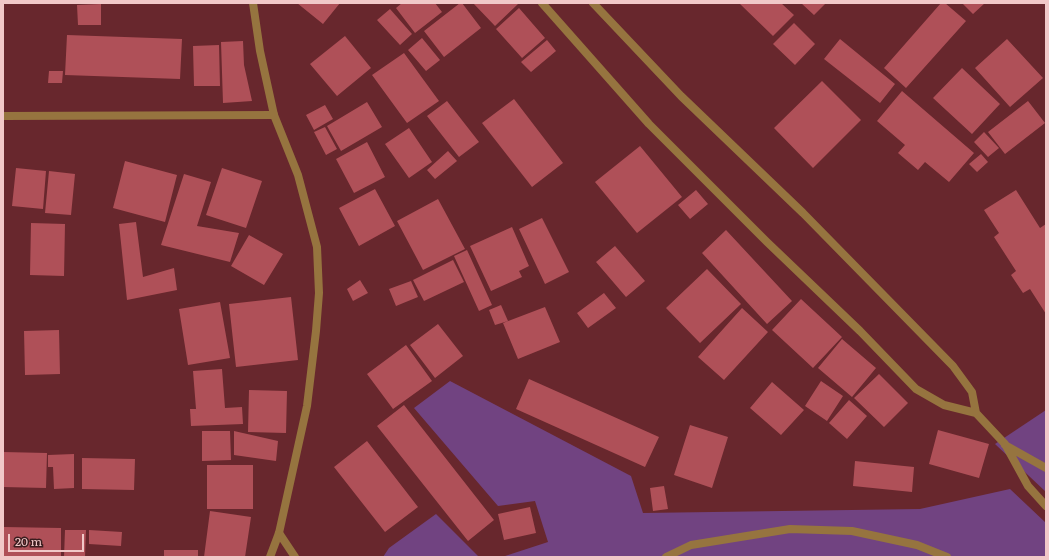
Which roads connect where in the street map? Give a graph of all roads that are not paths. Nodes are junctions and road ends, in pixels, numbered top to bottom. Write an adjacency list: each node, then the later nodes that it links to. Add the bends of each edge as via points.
1 (253, 3): 4 (street)
2 (542, 3): 6 (street, via 649,124 916,389 944,404)
3 (593, 3): 6 (street, via 681,96 803,213 953,366 972,392)
4 (274, 115): 5 (street); 10 (street, via 298,175 318,247 319,293 307,406)
5 (3, 116)
6 (976, 413): 7 (street)
7 (1005, 444): 8 (street); 9 (street, via 1028,486)
8 (1046, 468)
9 (1046, 506)
10 (279, 533): 11 (street); 12 (street)
11 (270, 557)
12 (295, 557)
13 (666, 557): 14 (street, via 691,546 790,529 852,531 917,545)
14 (947, 557)

